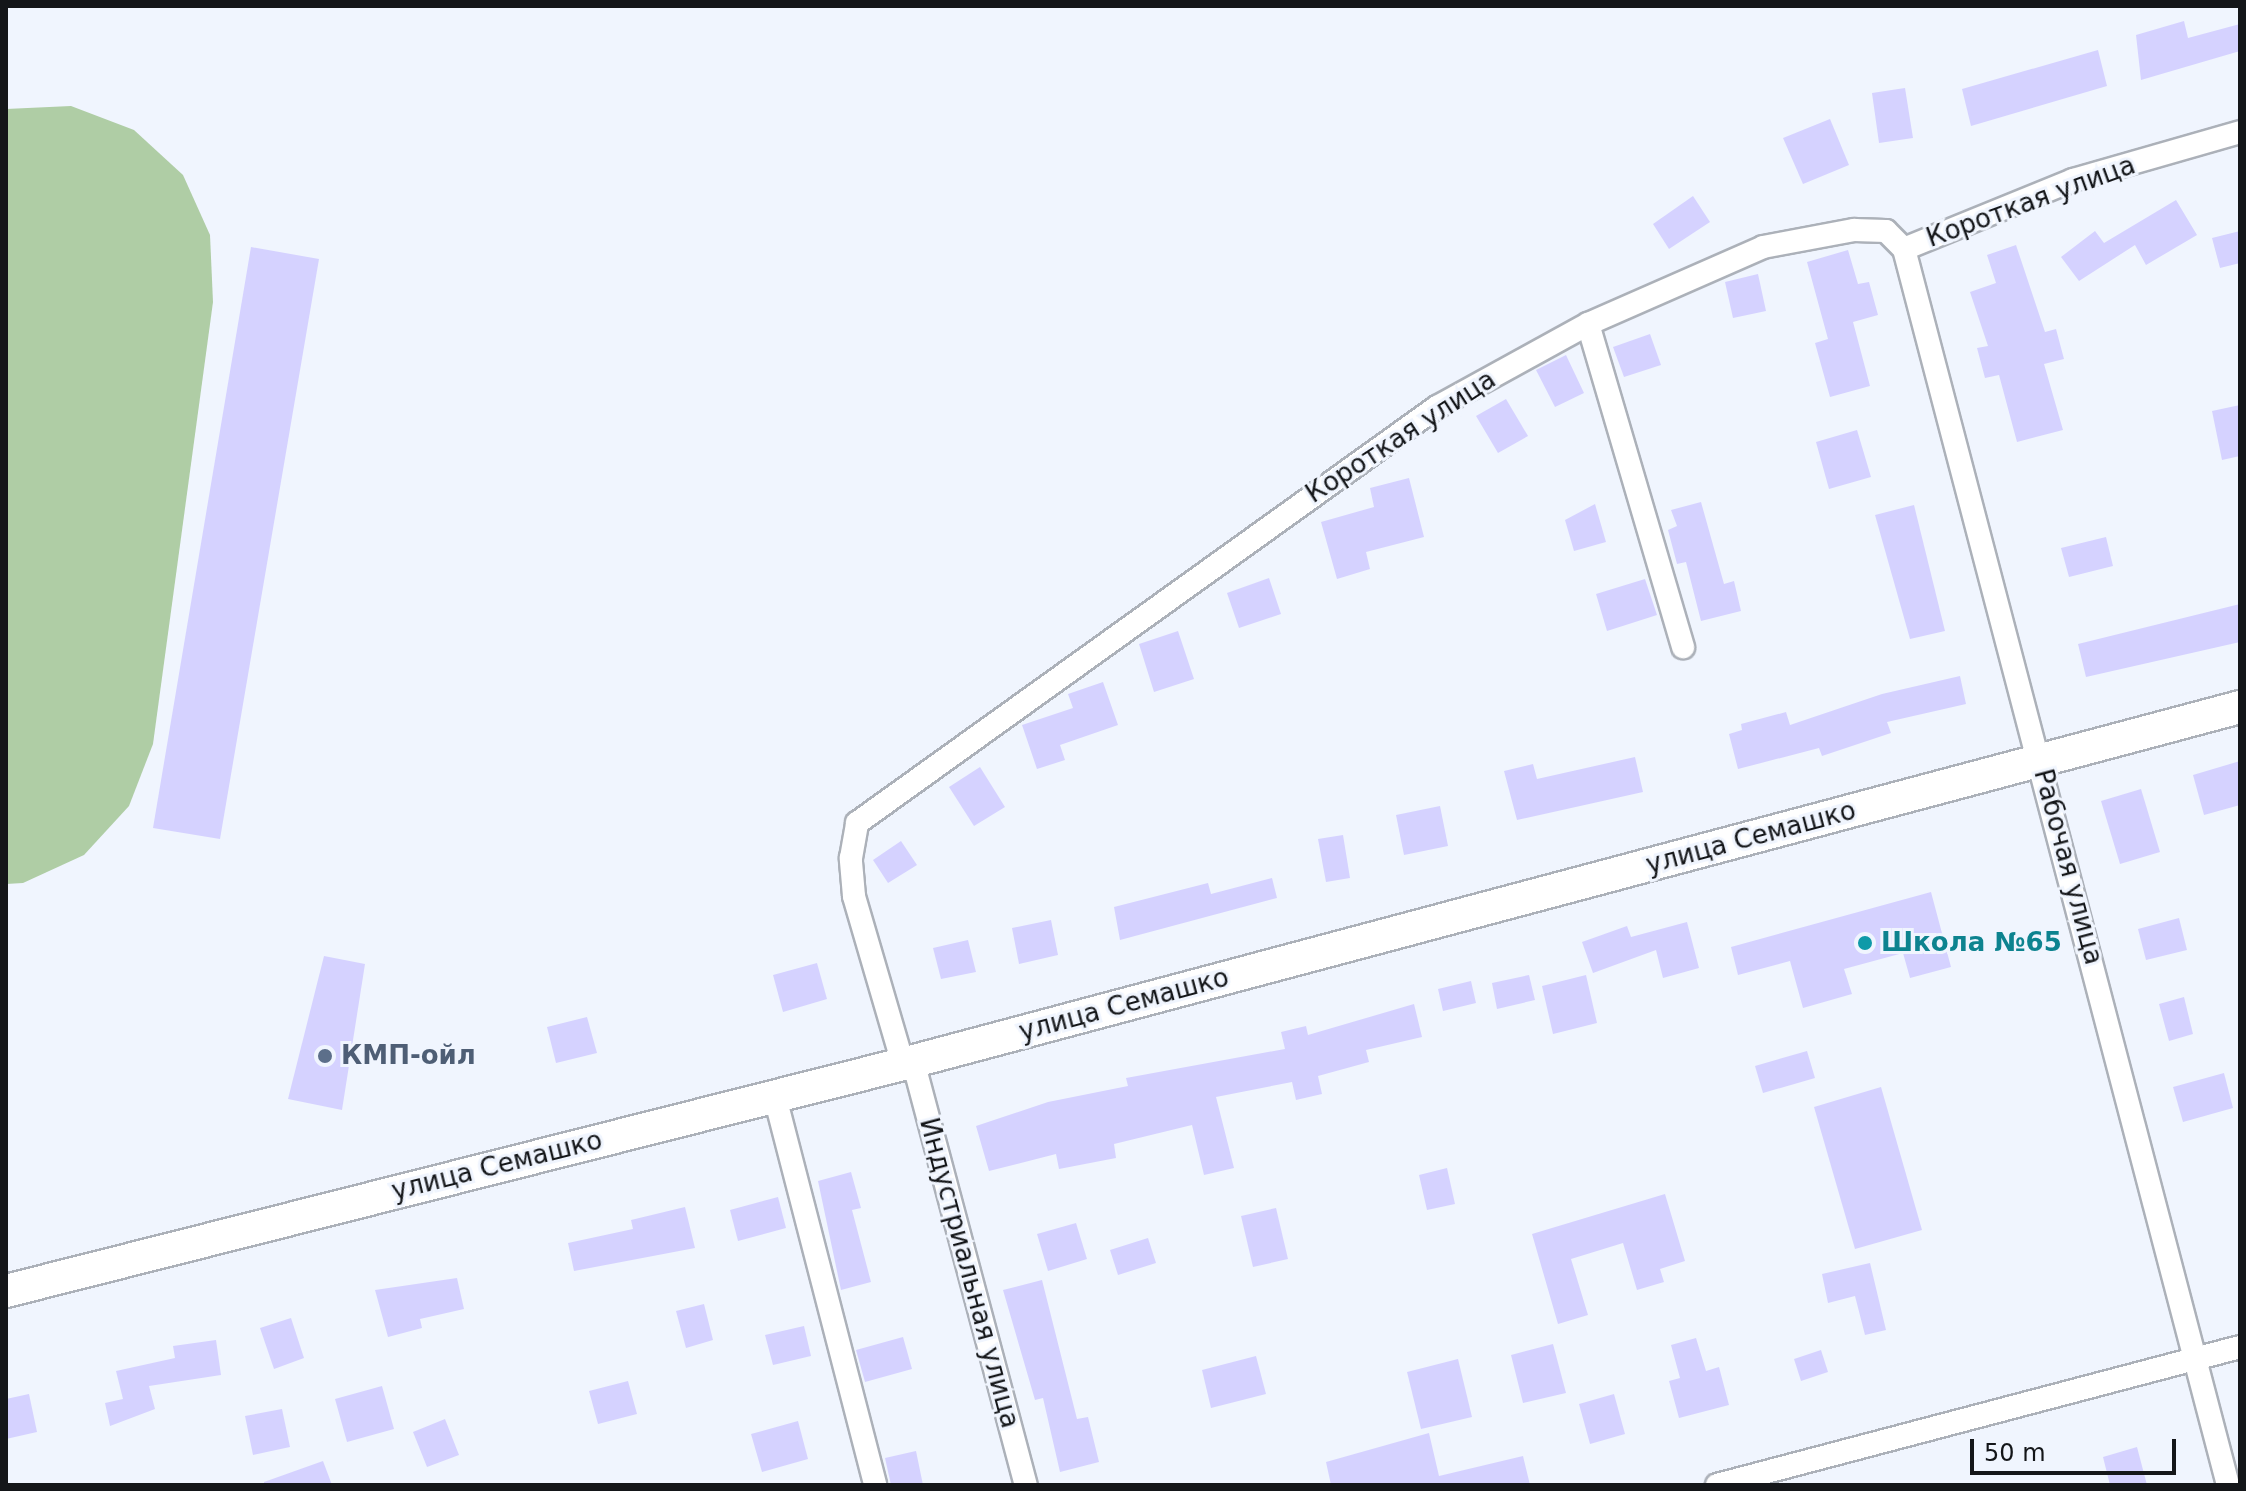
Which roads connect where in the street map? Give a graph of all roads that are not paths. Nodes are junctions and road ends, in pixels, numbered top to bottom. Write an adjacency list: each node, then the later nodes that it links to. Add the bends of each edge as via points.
1 (2240, 132): 2 (street, Короткая улица, via 2073,180)
2 (1904, 249): 3 (street, Короткая улица, via 1886,231 1854,230 1763,247); 6 (street, Рабочая улица)
3 (1588, 324): 4 (street); 7 (street, Короткая улица, via 1437,407 857,823 851,858 854,896)
4 (1683, 647)
5 (2240, 707): 6 (main road, улица Семашко)
6 (2040, 761): 7 (main road, улица Семашко); 11 (street, Рабочая улица)
7 (908, 1063): 8 (main road, улица Семашко); 13 (street, Индустриальная улица)
8 (775, 1097): 9 (main road, улица Семашко); 12 (street)
9 (6, 1291)
10 (2240, 1347): 11 (street)
11 (2196, 1360): 14 (street); 15 (street, Рабочая улица)
12 (875, 1485)
13 (1026, 1485)
14 (1717, 1485)
15 (2228, 1485)

